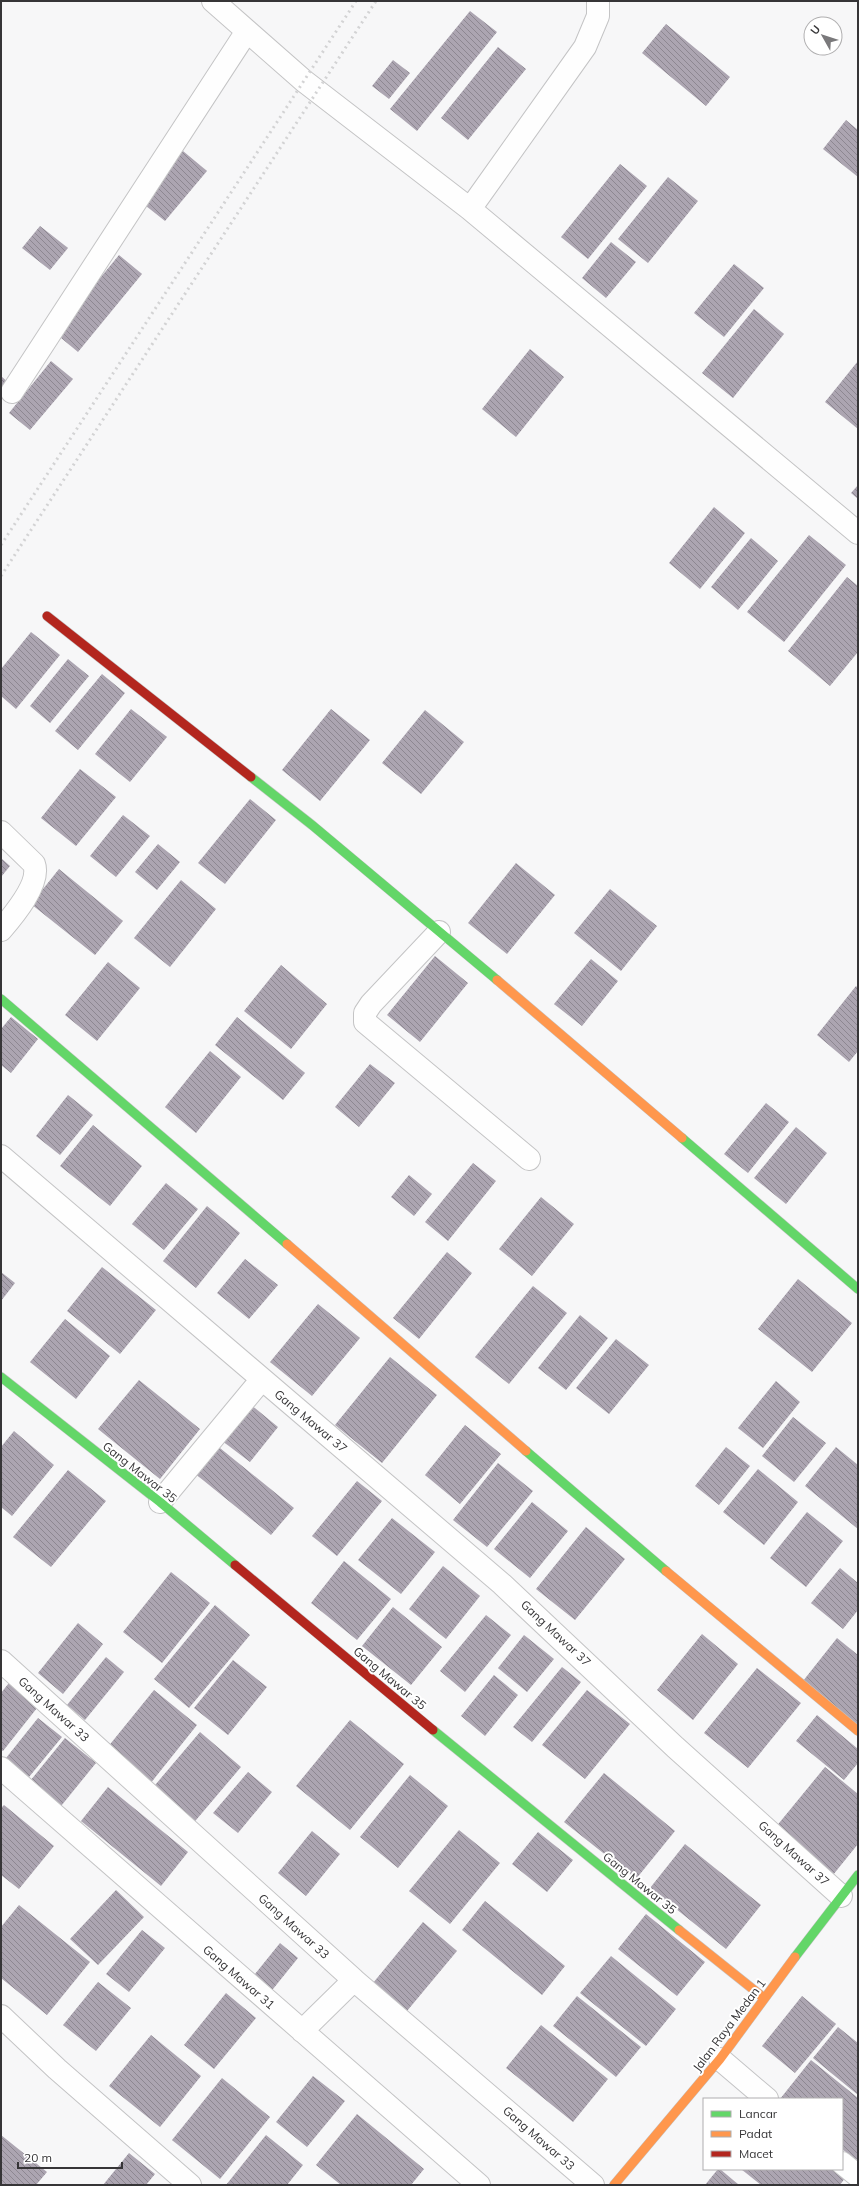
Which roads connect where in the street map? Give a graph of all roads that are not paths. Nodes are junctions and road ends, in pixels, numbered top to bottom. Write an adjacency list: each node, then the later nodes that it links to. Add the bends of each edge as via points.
1 (213, 1): 3 (street)
2 (598, 1): 4 (street, via 598,16 585,47)
3 (247, 31): 4 (street, via 304,81); 5 (street)
4 (470, 209): 6 (street)
5 (12, 392)
6 (858, 533)
7 (47, 616): 10 (street, via 312,825)
8 (1, 832): 9 (street, via 36,869 36,875 21,905)
9 (1, 930)
10 (439, 932): 13 (street, via 371,1004 365,1013 365,1022); 14 (street)
11 (1, 999): 19 (street, via 237,1200 398,1342)
12 (1, 1156): 16 (street, Gang Mawar 37)
13 (529, 1159)
14 (858, 1289)
15 (1, 1377): 17 (street, Gang Mawar 35)
16 (262, 1380): 17 (street); 22 (street, Gang Mawar 37, via 502,1584 675,1747)
17 (160, 1502): 24 (street, Gang Mawar 35, via 506,1790)
18 (1, 1661): 23 (street, Gang Mawar 33)
19 (858, 1731)
20 (1, 1768): 26 (street, Gang Mawar 31)
21 (858, 1875): 22 (street, Jalan Raya Medan 1)
22 (842, 1896): 24 (street, Jalan Raya Medan 1)
23 (354, 1980): 26 (street); 33 (street, Gang Mawar 33)
24 (764, 1998): 27 (street, Jalan Raya Medan 1)
25 (1, 2016): 31 (street, via 56,2069)
26 (302, 2032): 32 (street, Gang Mawar 31)
27 (720, 2059): 28 (street); 34 (street, Jalan Raya Medan 1)
28 (766, 2098)
29 (843, 2164): 30 (street)
30 (858, 2176)
31 (190, 2185)
32 (479, 2185)
33 (594, 2185)
34 (614, 2185)

